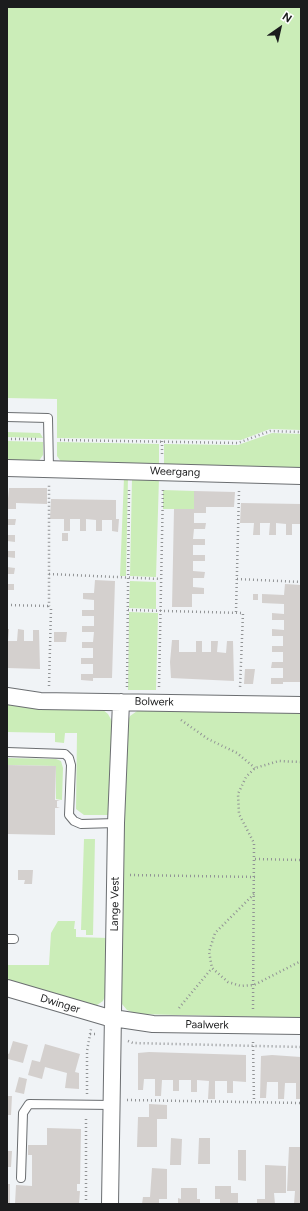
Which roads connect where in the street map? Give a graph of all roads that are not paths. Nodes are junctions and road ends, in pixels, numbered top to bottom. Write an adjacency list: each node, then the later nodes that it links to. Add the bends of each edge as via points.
1 (7, 417): 3 (lane, via 48,418)
2 (7, 468): 3 (street, Weergang)
3 (49, 469): 4 (street, Weergang)
4 (301, 476)
5 (7, 696): 6 (street, Bolwerk, via 48,701)
6 (124, 702): 7 (street, Bolwerk); 9 (street, Lange Vest)
7 (301, 705)
8 (7, 752): 9 (lane, via 65,754 71,765 69,815 80,824)
9 (116, 823): 12 (street, Lange Vest)
10 (7, 988): 12 (street, Dwinger)
11 (301, 1026): 12 (street, Paalwerk, via 153,1024)
12 (114, 1027): 13 (street, Lange Vest)
13 (113, 1102): 14 (lane, via 29,1104 23,1113); 15 (street, Lange Vest)
14 (21, 1178)
15 (110, 1204)

